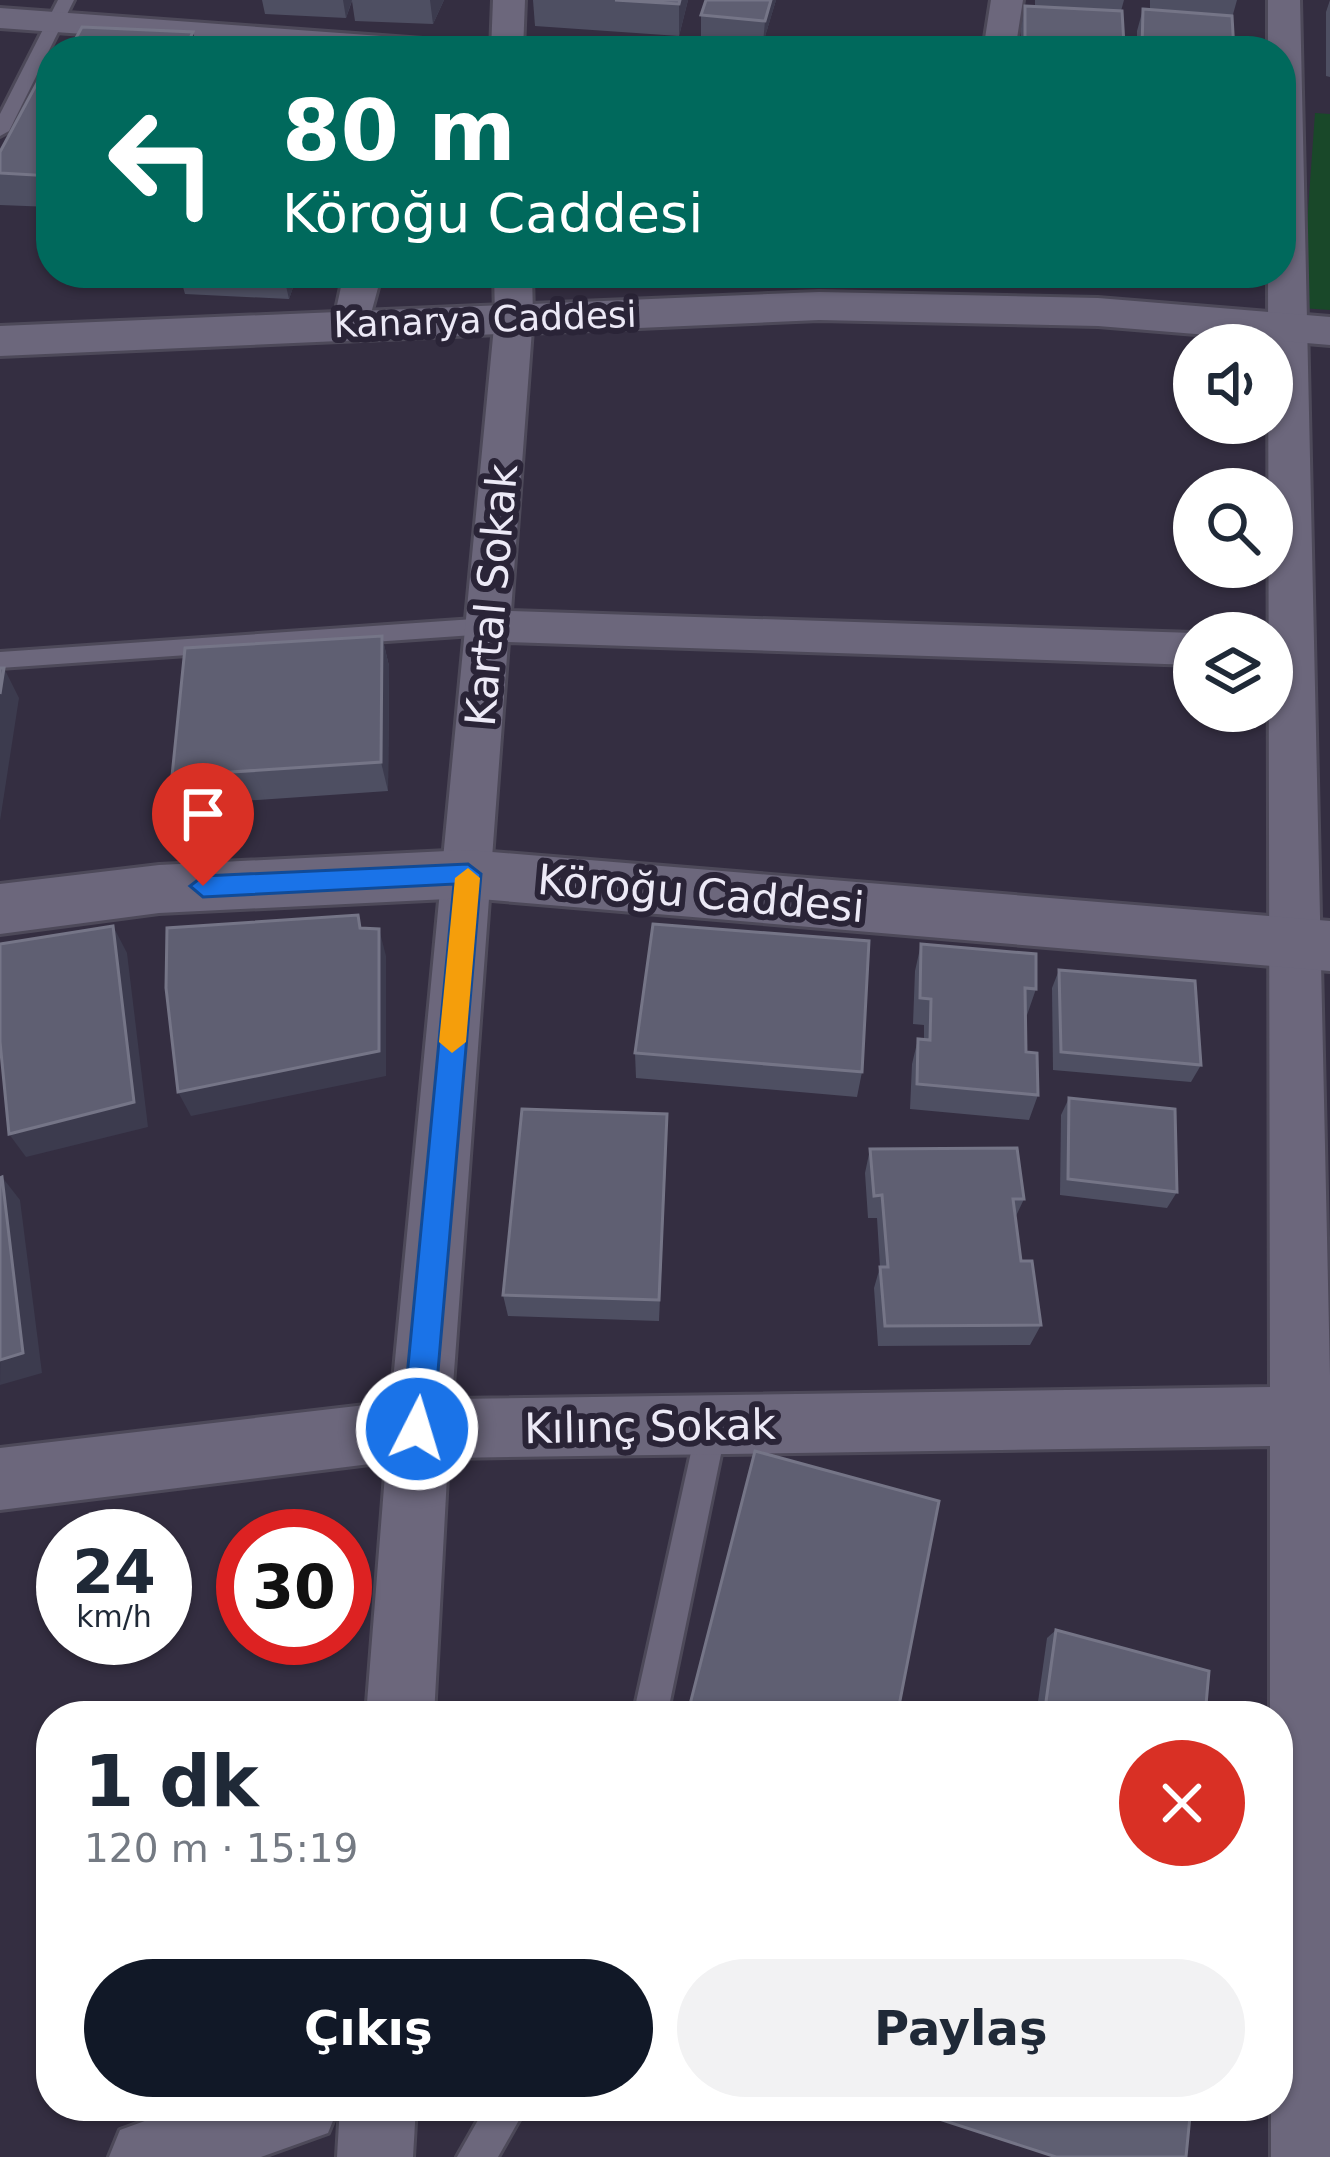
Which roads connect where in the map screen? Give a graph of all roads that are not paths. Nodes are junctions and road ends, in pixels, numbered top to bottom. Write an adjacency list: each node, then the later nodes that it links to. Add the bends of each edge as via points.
1 (509, 0): 7 (street)
2 (1007, 0): 8 (street)
3 (1284, 0): 9 (street)
4 (60, 11): 5 (street); 6 (street)
5 (0, 18)
6 (287, 36)
7 (508, 36)
8 (1001, 36)
9 (1289, 36)
10 (36, 59): 12 (lane)
11 (1298, 106): 16 (street)
12 (0, 131)
13 (360, 288): 15 (street)
14 (513, 295): 15 (street, Kanarya Caddesi); 16 (street, Kanarya Caddesi, via 950,306); 19 (street, Kartal Sokak)
15 (352, 324): 17 (street, Kanarya Caddesi)
16 (1310, 330): 18 (street)
17 (0, 341)
18 (1311, 584): 20 (street)
19 (488, 626): 21 (street); 22 (lane); 24 (street, Kartal Sokak)
20 (1293, 628)
21 (1173, 648)
22 (0, 660)
23 (1291, 732): 26 (street)
24 (468, 874): 25 (street, Köroğu Caddesi, via 159,889); 26 (street, Köroğu Caddesi); 29 (street, Kartal Sokak)
25 (0, 909)
26 (1314, 944): 27 (street)
27 (1303, 1416): 28 (street, Kılınç Sokak); 39 (street)
28 (712, 1425): 29 (street, Kılınç Sokak); 32 (lane)
29 (417, 1429): 30 (street, Kılınç Sokak); 31 (street, Kartal Sokak)
30 (0, 1480)
31 (401, 1701)
32 (653, 1701)
33 (256, 2121): 36 (street)
34 (376, 2121): 37 (street)
35 (499, 2121): 38 (lane)
36 (147, 2157)
37 (375, 2157)
38 (476, 2157)
39 (1309, 2157)

